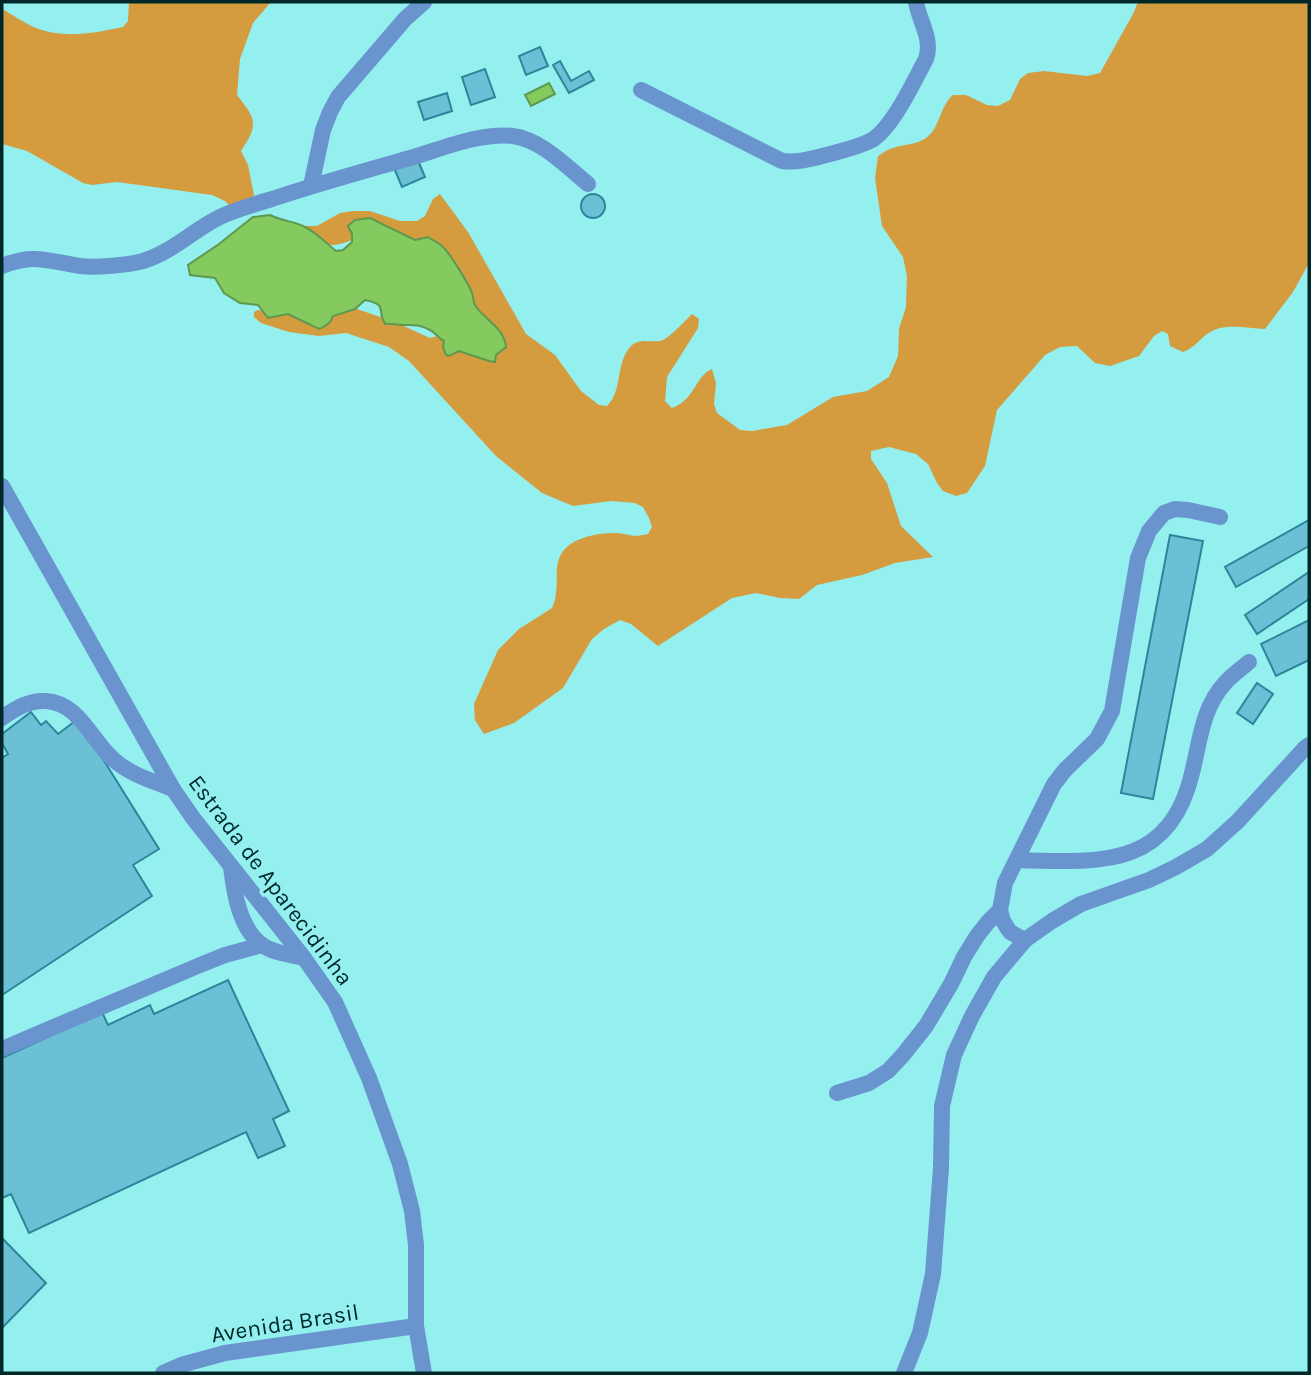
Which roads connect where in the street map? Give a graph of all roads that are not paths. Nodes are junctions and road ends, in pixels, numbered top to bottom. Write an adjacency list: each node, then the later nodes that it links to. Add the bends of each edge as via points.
1 (424, 2): 5 (street, via 338,97 323,130)
2 (916, 2): 3 (street, via 928,42 926,59 880,134 856,146 795,162 782,161)
3 (641, 90)
4 (588, 184): 5 (street, via 528,139 494,136)
5 (311, 186): 6 (street, via 223,216 142,261 82,266 28,258)
6 (2, 266)
7 (2, 486): 12 (street, Estrada de Aparecidinha)
8 (1220, 517): 13 (street, via 1175,509 1164,513 1149,531 1138,558 1112,711 1097,738 1054,784)
9 (1249, 662): 13 (street, via 1213,698 1180,807 1156,840 1142,849 1093,861)
10 (2, 718): 12 (street, via 33,701 66,707 112,759 130,772)
11 (1309, 745): 16 (street, via 1208,849 1149,880 1081,904)
12 (173, 789): 14 (street, Estrada de Aparecidinha)
13 (1017, 860): 15 (street, via 1005,883)
14 (231, 864): 17 (street, via 237,903); 18 (street, Estrada de Aparecidinha)
15 (1000, 910): 16 (street, via 1010,932); 20 (street, via 977,936 926,1026 903,1055 869,1083)
16 (1025, 940): 24 (street, via 993,977 954,1055 942,1106 933,1275 920,1333)
17 (262, 946): 18 (street); 19 (street, via 225,955)
18 (304, 958): 21 (street, Estrada de Aparecidinha, via 335,1002 400,1164 414,1223)
19 (2, 1049)
20 (837, 1093)
21 (416, 1326): 22 (street, Avenida Brasil, via 225,1353); 23 (street, Estrada de Aparecidinha)
22 (163, 1373)
23 (424, 1373)
24 (904, 1373)

